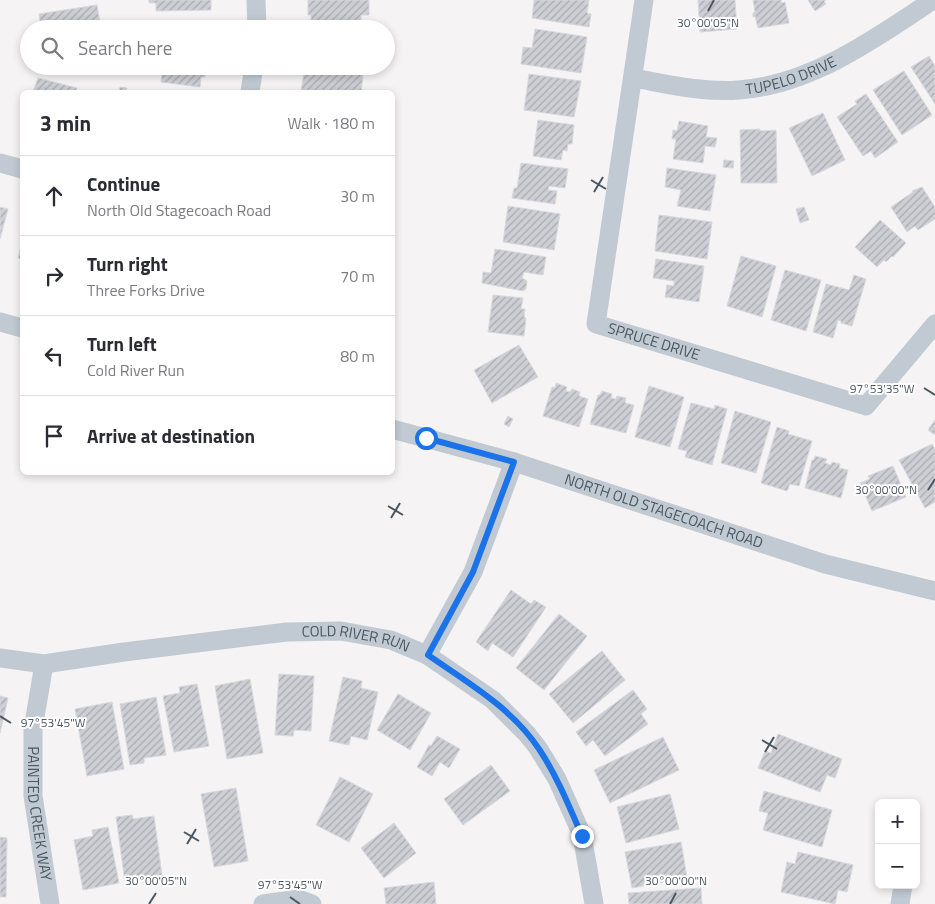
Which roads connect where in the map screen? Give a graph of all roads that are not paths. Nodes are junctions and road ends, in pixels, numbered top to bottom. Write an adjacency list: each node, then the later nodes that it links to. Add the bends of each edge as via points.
1 (256, 0): 4 (street)
2 (644, 0): 6 (street, SPRUCE DRIVE)
3 (933, 0): 6 (street, TUPELO DRIVE, via 841,59 779,83 739,90 701,90)
4 (257, 20)
5 (253, 75): 7 (street)
6 (633, 78): 11 (street, SPRUCE DRIVE, via 596,324 866,406)
7 (250, 90)
8 (0, 163): 9 (street)
9 (20, 168)
10 (0, 322): 12 (street)
11 (935, 324)
12 (20, 327)
13 (395, 430): 14 (street, NORTH OLD STAGECOACH ROAD)
14 (514, 462): 15 (street, NORTH OLD STAGECOACH ROAD, via 825,564); 16 (street, via 473,572)
15 (935, 591)
16 (428, 655): 18 (street, COLD RIVER RUN, via 391,640 341,631 287,632); 23 (street, COLD RIVER RUN, via 493,700 538,748 557,779 582,836)
17 (0, 658): 18 (street, COLD RIVER RUN)
18 (44, 664): 20 (street, PAINTED CREEK WAY, via 33,729 33,796)
19 (902, 889): 24 (street)
20 (50, 904)
21 (263, 904): 22 (street, via 299,899)
22 (312, 904)
23 (594, 904)
24 (900, 904)

